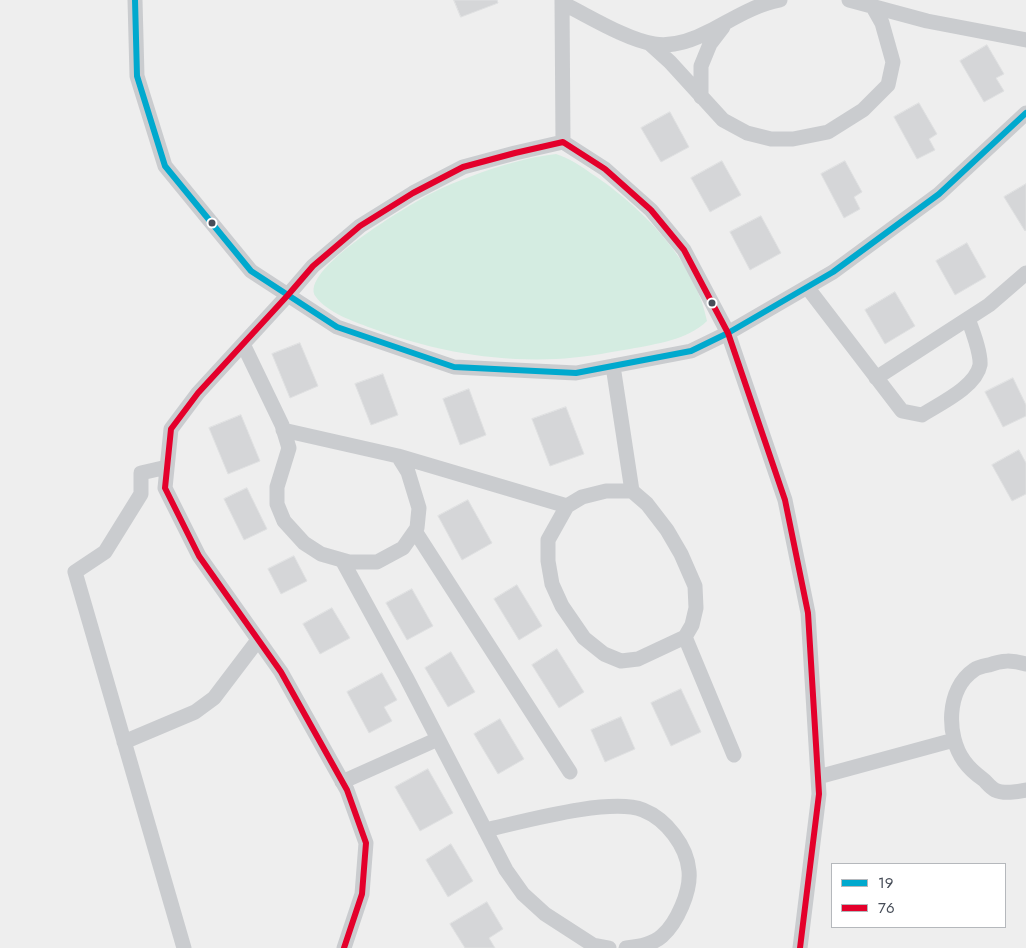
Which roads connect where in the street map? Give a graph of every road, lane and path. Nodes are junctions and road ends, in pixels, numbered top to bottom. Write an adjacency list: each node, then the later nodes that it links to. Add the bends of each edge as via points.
1 (135, 0): 14 (street, via 137,76 165,166 250,270)
2 (780, 0): 6 (street)
3 (849, 0): 5 (street)
4 (562, 2): 8 (street, via 630,37); 11 (street)
5 (873, 6): 7 (street, via 927,21); 9 (street, via 894,62 888,85 863,110 828,132 793,139 771,139 747,133 723,120)
6 (727, 21): 8 (street, via 681,43); 9 (street, via 710,44 701,66)
7 (1026, 40)
8 (649, 43): 9 (street)
9 (702, 97)
10 (1026, 113): 13 (street, via 939,194 833,272)
11 (562, 142): 14 (street, via 463,167 413,192 360,226 312,266); 16 (street, via 605,169 652,210 684,250)
12 (1026, 273): 15 (street, via 989,306)
13 (807, 287): 16 (street); 19 (street)
14 (288, 295): 17 (street); 18 (street, via 337,327 454,367 576,373)
15 (968, 319): 19 (street); 19 (street, via 980,364 975,377 953,396 922,415 902,411)
16 (728, 333): 18 (street, via 691,351); 35 (street, via 785,500 808,613)
17 (243, 344): 20 (street); 22 (street, via 198,393 171,430)
18 (613, 366): 23 (street)
19 (876, 378)
20 (283, 430): 21 (street); 26 (street, via 289,448 277,487 277,504 284,521 304,543 321,554)
21 (398, 456): 24 (street); 25 (street, via 408,472 419,508)
22 (167, 467): 28 (street, via 165,488 199,556); 32 (street, via 141,473 141,494 105,552 75,572)
23 (632, 490): 24 (street, via 606,491 582,497); 27 (street, via 667,530 695,586 696,608)
24 (567, 506): 27 (street, via 548,540 548,561 552,584 562,606 584,638 604,654 621,661 638,659)
25 (415, 531): 26 (street, via 403,548 377,562); 34 (street)
26 (342, 560): 30 (street)
27 (685, 637): 33 (street)
28 (258, 640): 32 (street, via 214,698 195,712); 36 (street, via 281,672)
29 (1026, 664): 31 (street, via 1013,660 997,662 969,675 953,699)
30 (438, 739): 36 (street); 38 (street)
31 (954, 740): 35 (street); 37 (street, via 964,760 996,791)
32 (124, 742): 39 (street)
33 (734, 755)
34 (570, 772)
35 (818, 777): 43 (street, via 819,794)
36 (342, 782): 40 (street, via 366,843 362,894)
37 (1026, 790)
38 (485, 830): 41 (street, via 506,870 523,894 544,914 593,945); 42 (street, via 581,809 642,809 658,818 684,851 689,872 688,888 677,917 661,937 642,946)
39 (184, 948)
40 (344, 948)
41 (609, 948)
42 (626, 948)
43 (800, 948)

